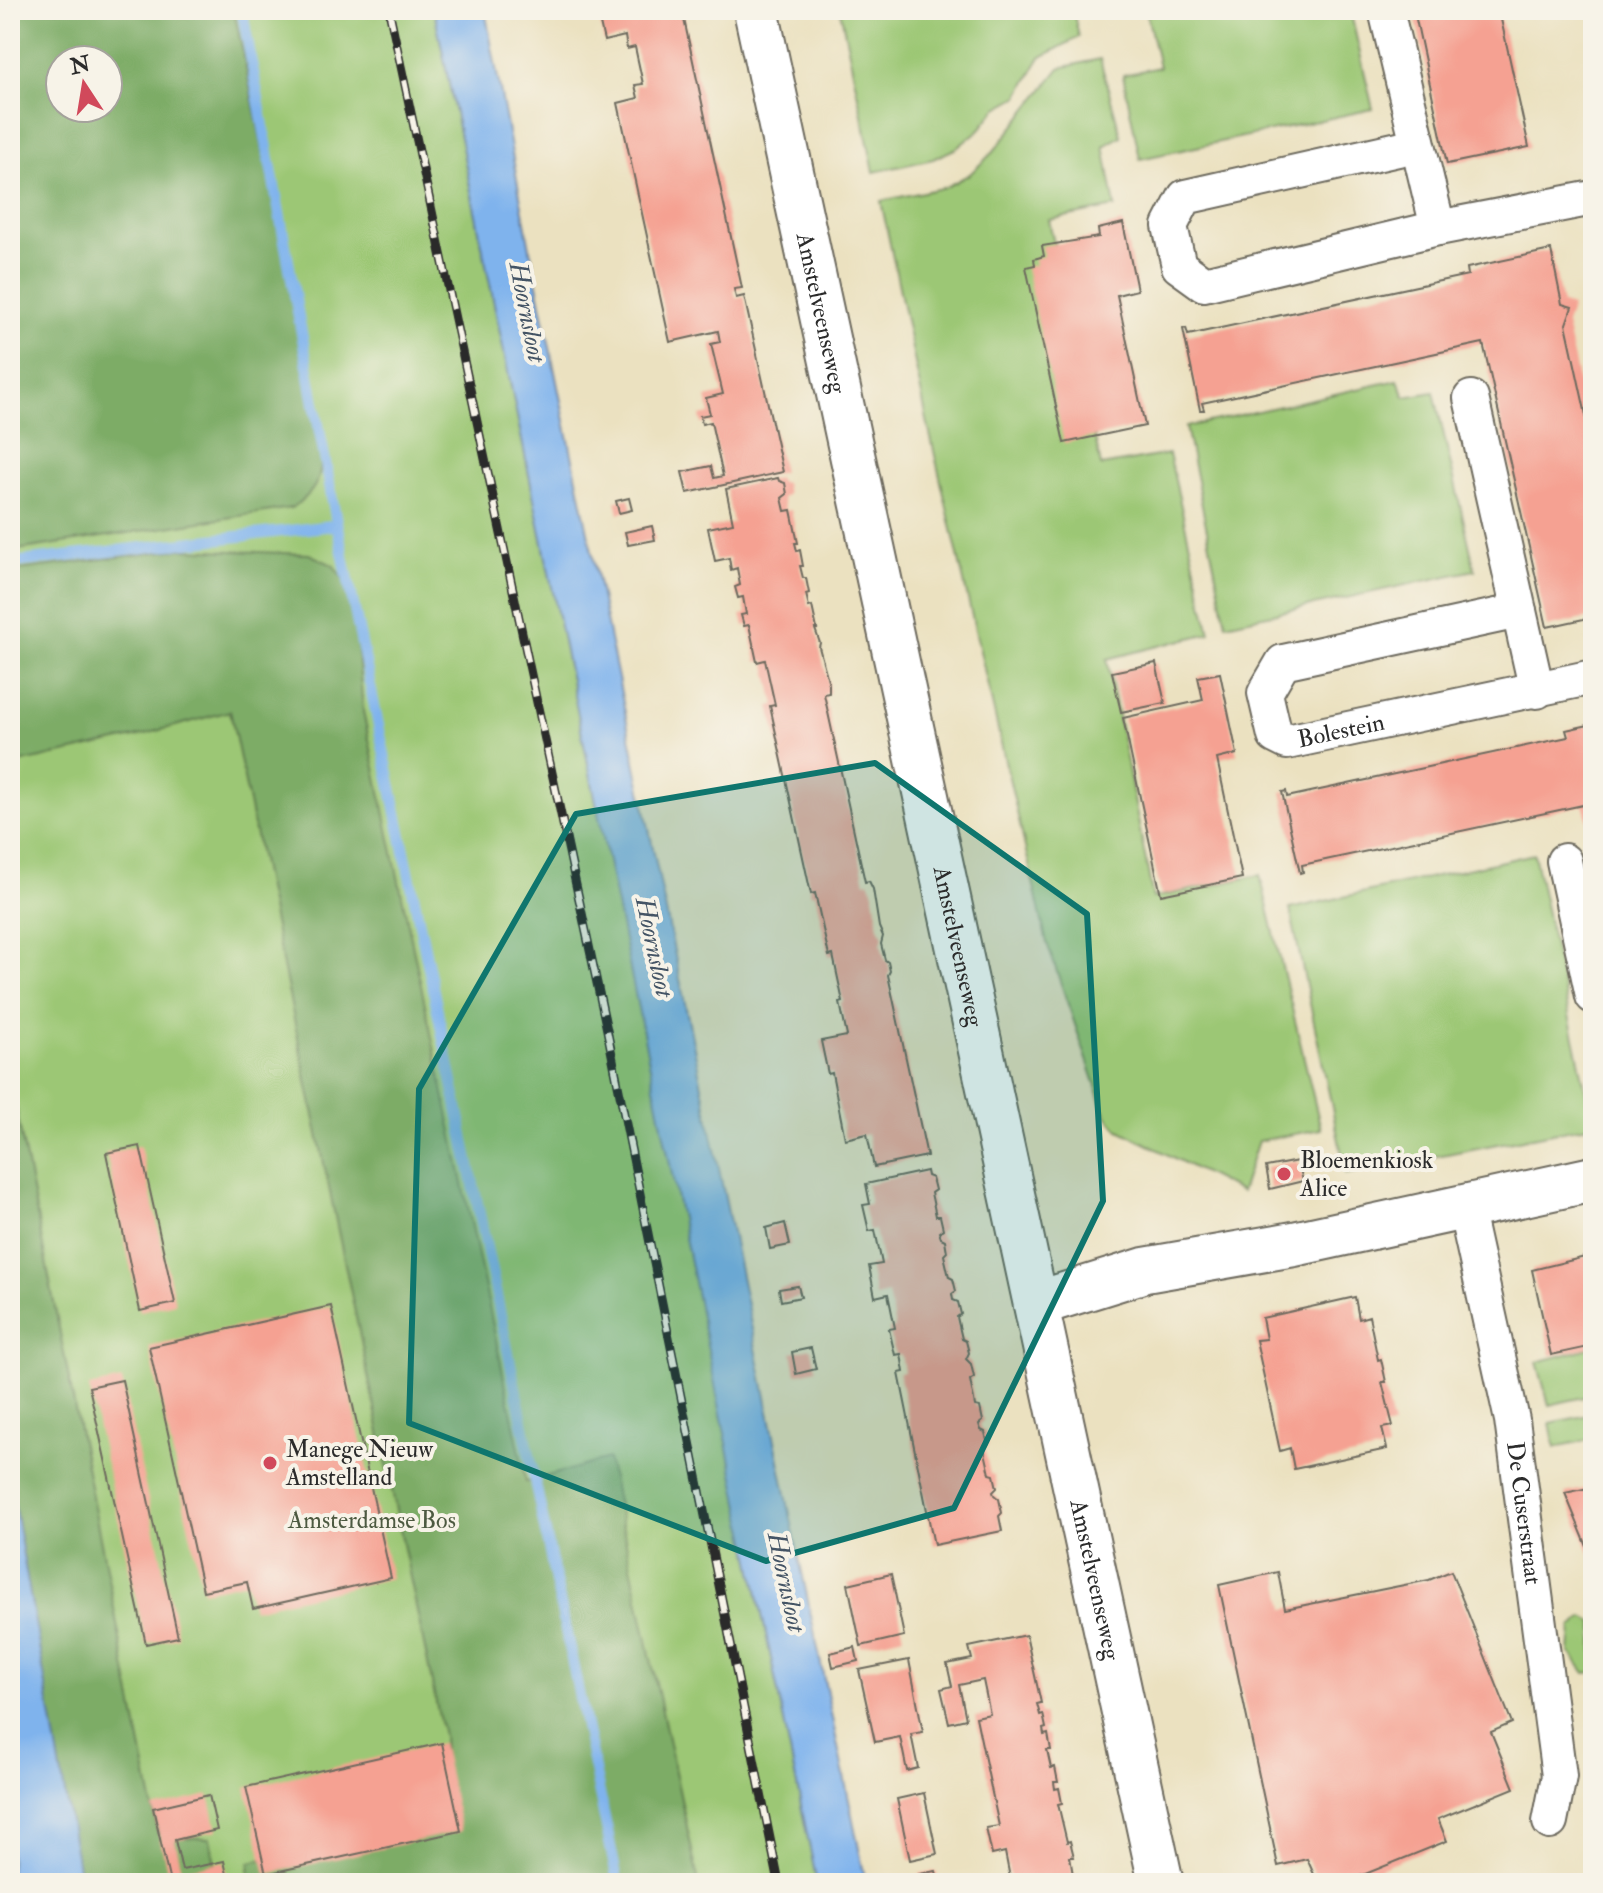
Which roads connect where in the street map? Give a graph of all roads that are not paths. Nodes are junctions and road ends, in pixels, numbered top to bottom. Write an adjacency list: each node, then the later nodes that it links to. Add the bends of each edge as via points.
1 (756, 10): 14 (main road, Amstelveenseweg)
2 (1386, 10): 3 (street)
3 (1416, 145): 5 (street); 5 (street, via 1185,197 1170,226 1179,266 1204,284)
4 (1593, 198): 5 (street)
5 (1438, 228)
6 (1471, 398): 7 (street)
7 (1519, 611): 9 (street); 9 (street, Bolestein, via 1283,662 1265,693 1275,736 1287,742)
8 (1593, 677): 9 (street, Bolestein)
9 (1537, 691)
10 (1564, 861): 11 (street)
11 (1593, 996)
12 (1593, 1179): 13 (main road)
13 (1465, 1207): 14 (main road, via 1145,1270); 15 (street, De Cuserstraat, via 1512,1420 1559,1776)
14 (1036, 1304): 16 (main road, Amstelveenseweg)
15 (1550, 1822)
16 (1161, 1883)

